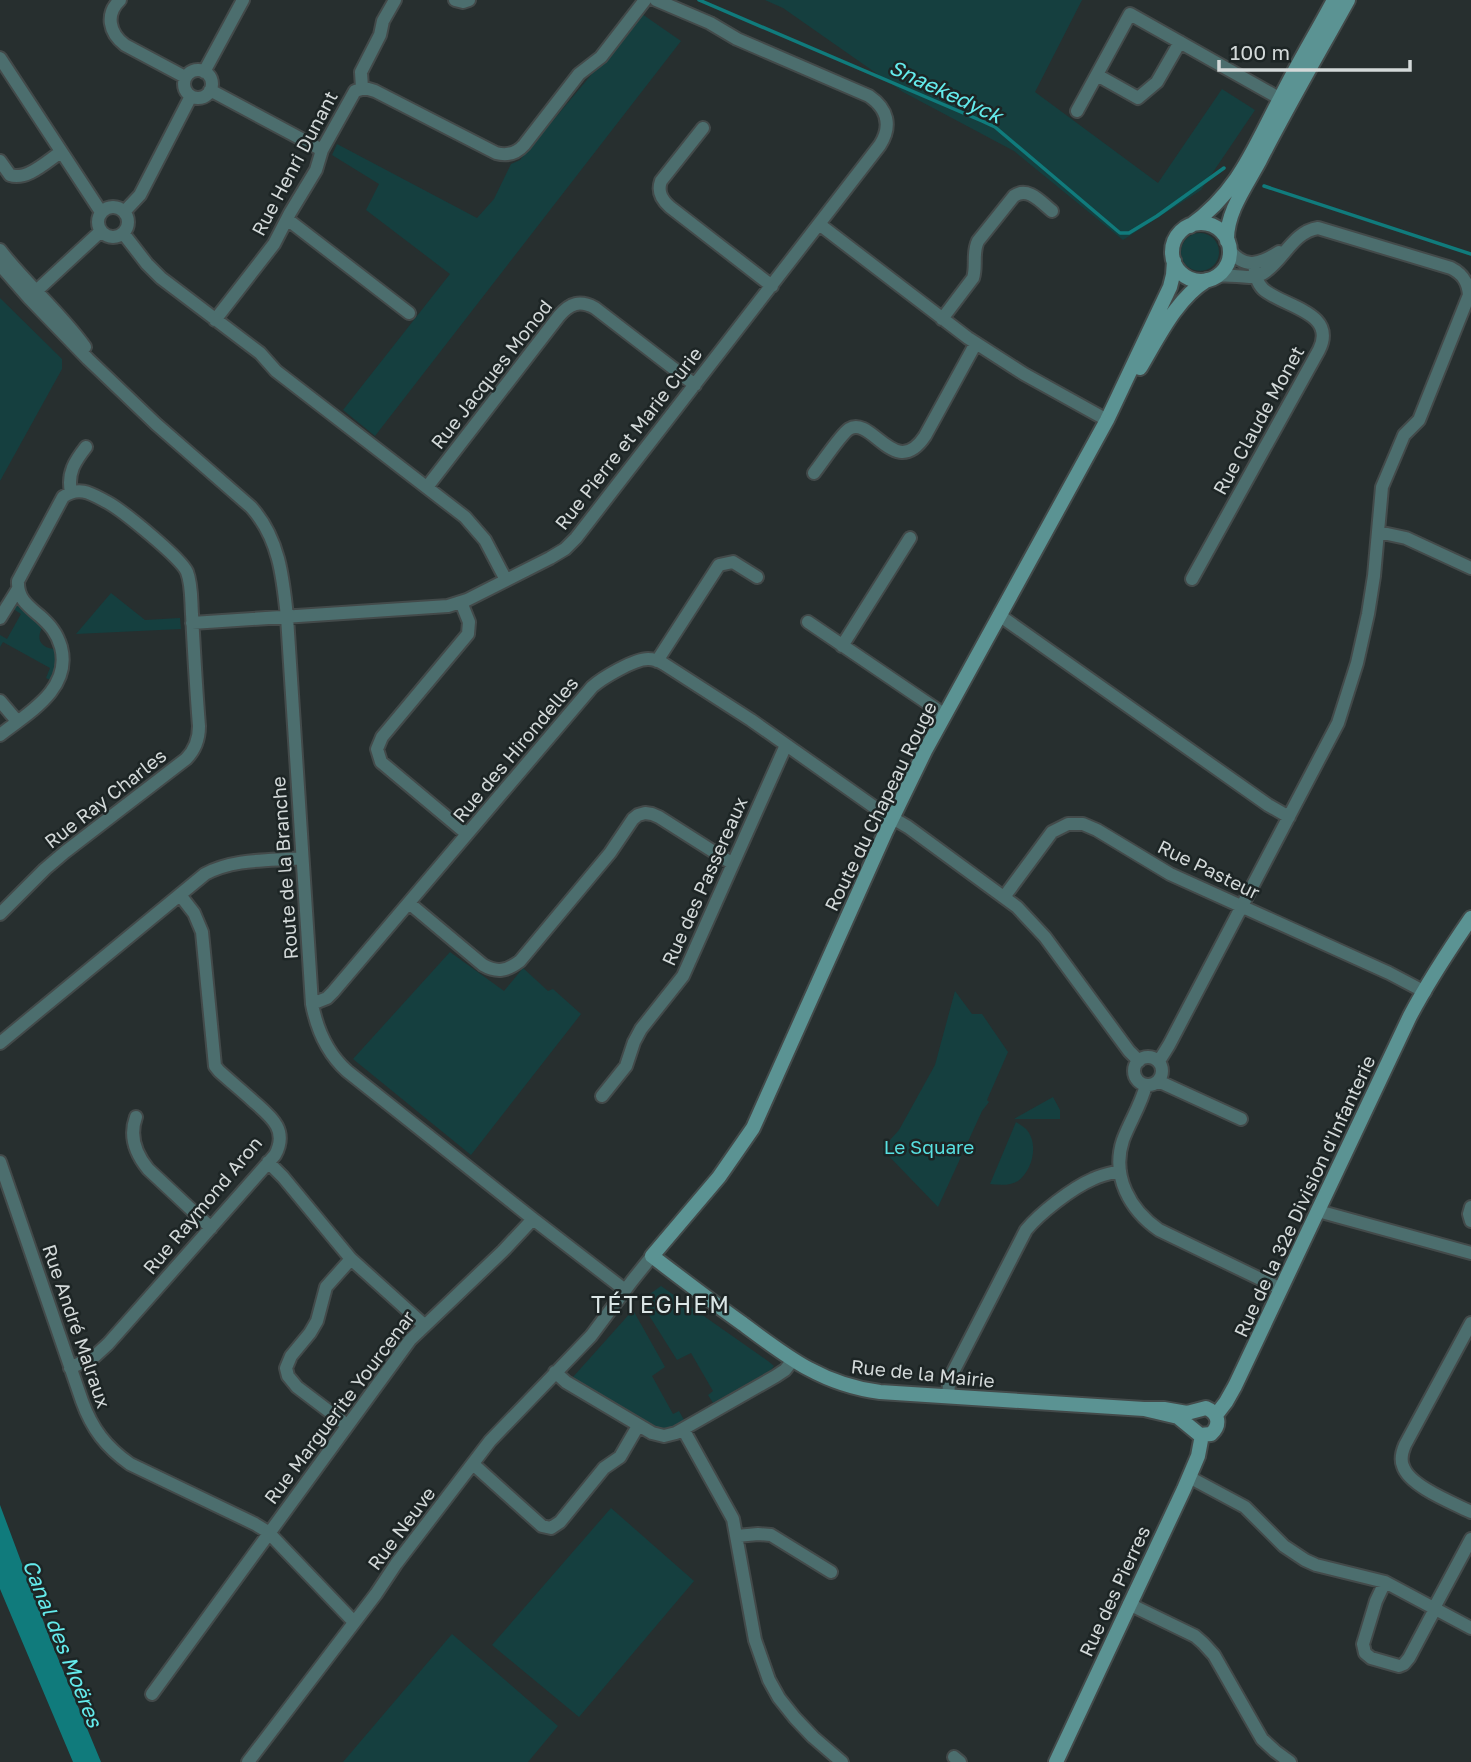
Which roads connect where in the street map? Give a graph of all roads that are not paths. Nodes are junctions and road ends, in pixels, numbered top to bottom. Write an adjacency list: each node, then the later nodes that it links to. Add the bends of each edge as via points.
1 (120, 0): 14 (street, via 111,20 117,38)
2 (243, 0): 12 (street)
3 (395, 0): 15 (street, via 361,72)
4 (454, 0): 5 (street)
5 (469, 0)
6 (645, 0): 15 (street, Rue Henri Dunant, via 601,57 579,74 514,153 496,153)
7 (656, 0): 28 (street, Rue Pierre et Marie Curie, via 865,94 879,105 887,122 885,135)
8 (1334, 0): 18 (street)
9 (1348, 0): 18 (street)
10 (1180, 43): 13 (street, via 1157,82 1138,98); 13 (street, via 1130,15); 18 (street)
11 (0, 58): 22 (street)
12 (204, 72): 14 (street, via 194,71); 16 (street, via 211,80)
13 (1097, 75): 19 (street)
14 (185, 77): 17 (street, via 185,89)
15 (362, 88): 21 (street, Rue Henri Dunant, via 353,93)
16 (210, 90): 17 (street, via 203,97); 21 (street)
17 (191, 96): 26 (street, via 140,195)
18 (1284, 102): 29 (street, via 1239,177 1212,209); 32 (street, via 1232,215)
19 (1077, 111)
20 (703, 128): 38 (street, via 661,181 662,197)
21 (322, 150): 27 (street, Rue Henri Dunant, via 316,170)
22 (61, 152): 23 (street, via 20,177 10,175); 25 (street)
23 (0, 161)
24 (1052, 211): 41 (street, via 1026,192 1014,196 978,241 974,278)
25 (101, 212): 26 (street, via 113,207); 30 (street)
26 (124, 212): 31 (street, via 127,224)
27 (287, 219): 40 (street); 42 (street, Rue Henri Dunant, via 271,250)
28 (819, 224): 38 (street, Rue Pierre et Marie Curie); 41 (street)
29 (1190, 226): 32 (street, via 1209,225 1219,230); 34 (street, via 1174,242)
30 (101, 231): 31 (street, via 111,236); 39 (street)
31 (123, 233): 42 (street, via 156,274)
32 (1228, 245): 36 (street); 37 (street, via 1227,263)
33 (0, 250): 39 (street, Route de la Branche)
34 (1174, 261): 37 (street, via 1185,276 1198,281); 45 (street, Route du Chapeau Rouge, via 1170,287)
35 (0, 265): 39 (street, Route de la Branche)
36 (1255, 270): 37 (street, via 1250,277 1230,274); 50 (street, via 1308,230 1321,229 1451,268 1462,275 1468,287 1469,298 1420,416 1404,435 1384,481); 54 (street, Rue Claude Monet, via 1267,291 1314,317 1323,337)
37 (1212, 278): 45 (street, Route du Chapeau Rouge, via 1189,293)
38 (772, 286): 44 (street, Rue Pierre et Marie Curie)
39 (33, 294): 59 (street, Route de la Branche, via 83,354 261,519 279,559)
40 (409, 313)
41 (942, 318): 43 (street)
42 (215, 320): 48 (street)
43 (976, 343): 45 (street); 47 (street, via 917,446 898,452 860,426 854,427)
44 (695, 385): 48 (street, Rue Jacques Monod, via 595,308 575,303 559,316); 55 (street, Rue Pierre et Marie Curie, via 572,542)
45 (1107, 420): 58 (street, Route du Chapeau Rouge)
46 (86, 447): 49 (street, via 71,473)
47 (814, 473)
48 (427, 487): 55 (street, via 474,526)
49 (71, 492): 56 (street, via 61,500); 62 (street, Rue Ray Charles, via 85,491 116,508 181,562 188,576)
50 (1378, 532): 52 (street, via 1406,538); 70 (street, via 1365,629 1348,694 1334,732)
51 (909, 538): 63 (street)
52 (1471, 568)
53 (757, 577): 64 (street, via 733,562 719,565)
54 (1192, 579)
55 (506, 580): 57 (street, Rue Pierre et Marie Curie)
56 (18, 589): 60 (street); 67 (street, via 25,603 53,629 64,661 51,693)
57 (461, 602): 59 (street, Rue Pierre et Marie Curie); 72 (street, via 469,622 468,634 377,748 381,762)
58 (999, 615): 66 (street, Route du Chapeau Rouge); 70 (street)
59 (286, 617): 62 (street); 73 (street, Route de la Branche)
60 (0, 618)
61 (808, 622): 63 (street)
62 (192, 623): 79 (street, Rue Ray Charles, via 199,734 192,752 65,852)
63 (842, 646): 66 (street)
64 (657, 661): 69 (street); 72 (street, Rue des Hirondelles, via 638,661 595,684)
65 (0, 701): 67 (street)
66 (945, 715): 71 (street, Route du Chapeau Rouge)
67 (17, 721): 68 (street)
68 (0, 735)
69 (786, 745): 71 (street); 74 (street, Rue des Passereaux)
70 (1289, 817): 78 (street)
71 (892, 818): 76 (street); 100 (street, Route du Chapeau Rouge, via 756,1122 731,1162)
72 (467, 834): 77 (street, Rue des Hirondelles)
73 (302, 858): 75 (street, via 225,865 205,874); 83 (street, Route de la Branche)
74 (733, 864): 77 (street, via 659,817 638,815 520,961 500,970 483,965); 88 (street, Rue des Passereaux, via 681,980 640,1029 626,1066)
75 (180, 895): 84 (street); 92 (street, Rue Raymond Aron, via 202,932 214,1063 277,1125 278,1147)
76 (1004, 897): 78 (street, Rue Pasteur, via 1052,832 1076,823); 85 (street, via 1045,937)
77 (408, 903): 83 (street, Rue des Hirondelles, via 330,995)
78 (1242, 907): 82 (street, Rue Pasteur); 86 (street)
79 (0, 914)
80 (1471, 918): 82 (street, Rue de la 32e Division d'Infanterie)
81 (1471, 931): 82 (street, Rue de la 32e Division d'Infanterie)
82 (1424, 992): 95 (street, Rue de la 32e Division d'Infanterie)
83 (313, 1004): 96 (street, Route de la Branche, via 321,1036 343,1067)
84 (0, 1043)
85 (1139, 1061): 86 (street, via 1149,1057); 87 (street, via 1135,1075 1139,1081)
86 (1158, 1061): 87 (street, via 1163,1071)
87 (1152, 1083): 90 (street); 93 (street, via 1123,1141)
88 (602, 1096)
89 (136, 1116): 98 (street, via 133,1140 143,1163)
90 (1241, 1118)
91 (0, 1162): 107 (street, Rue André Malraux)
92 (268, 1162): 98 (street, Rue Raymond Aron); 101 (street)
93 (1120, 1171): 102 (street, via 1129,1199 1149,1223); 109 (street, via 1084,1184 1026,1230 951,1376)
94 (1471, 1207): 97 (street)
95 (1318, 1211): 99 (street); 102 (street, Rue de la 32e Division d'Infanterie)
96 (533, 1219): 103 (street, Route de la Branche); 105 (street, Rue Marguerite Yourcenar)
97 (1471, 1221)
98 (211, 1228): 107 (street, Rue Raymond Aron, via 105,1348)
99 (1471, 1253)
100 (652, 1256): 103 (street, Rue Neuve); 106 (street, Rue de la Mairie)
101 (351, 1259): 105 (street); 113 (street, via 326,1287 317,1321 286,1368 297,1387)
102 (1281, 1289): 112 (street, Rue de la 32e Division d'Infanterie)
103 (625, 1290): 108 (street, Rue Neuve)
104 (1471, 1323): 119 (street, via 1402,1458 1412,1479)
105 (424, 1325): 113 (street, Rue Marguerite Yourcenar)
106 (793, 1360): 109 (street, Rue de la Mairie, via 855,1388); 115 (street, via 780,1374)
107 (71, 1368): 120 (street, Rue André Malraux, via 90,1421 113,1452 142,1471)
108 (555, 1373): 114 (street); 117 (street, Rue Neuve)
109 (948, 1396): 110 (street, Rue de la Mairie)
110 (1144, 1409): 111 (street, Rue de la Mairie); 116 (street, Rue de la Mairie, via 1175,1416)
111 (1195, 1412): 112 (street, via 1206,1408); 116 (street, via 1191,1422)
112 (1216, 1415): 116 (street, via 1216,1430)
113 (347, 1425): 120 (street, Rue Marguerite Yourcenar)
114 (638, 1426): 115 (street, via 660,1436); 117 (street, via 620,1457 604,1468 551,1528 542,1526)
115 (683, 1429): 121 (street, via 731,1513)
116 (1197, 1433): 118 (street, Rue des Pierres, via 1200,1450)
117 (473, 1464): 127 (street, Rue Neuve)
118 (1189, 1477): 124 (street, via 1245,1507 1305,1560); 125 (street, Rue des Pierres)
119 (1471, 1512)
120 (268, 1532): 127 (street, Rue André Malraux); 129 (street, Rue Marguerite Yourcenar)
121 (737, 1536): 123 (street, via 771,1535); 131 (street, via 755,1640 769,1679 795,1718)
122 (1471, 1539): 126 (street)
123 (831, 1572)
124 (1385, 1582): 126 (street); 126 (street, via 1363,1644 1368,1656 1404,1664)
125 (1129, 1604): 132 (street, Rue des Pierres); 133 (street, via 1203,1643 1217,1659 1262,1739)
126 (1434, 1609): 128 (street)
127 (354, 1622): 130 (street, Rue Neuve)
128 (1471, 1628)
129 (152, 1694)
130 (248, 1762)
131 (842, 1762)
132 (1056, 1762)
133 (1290, 1762)

